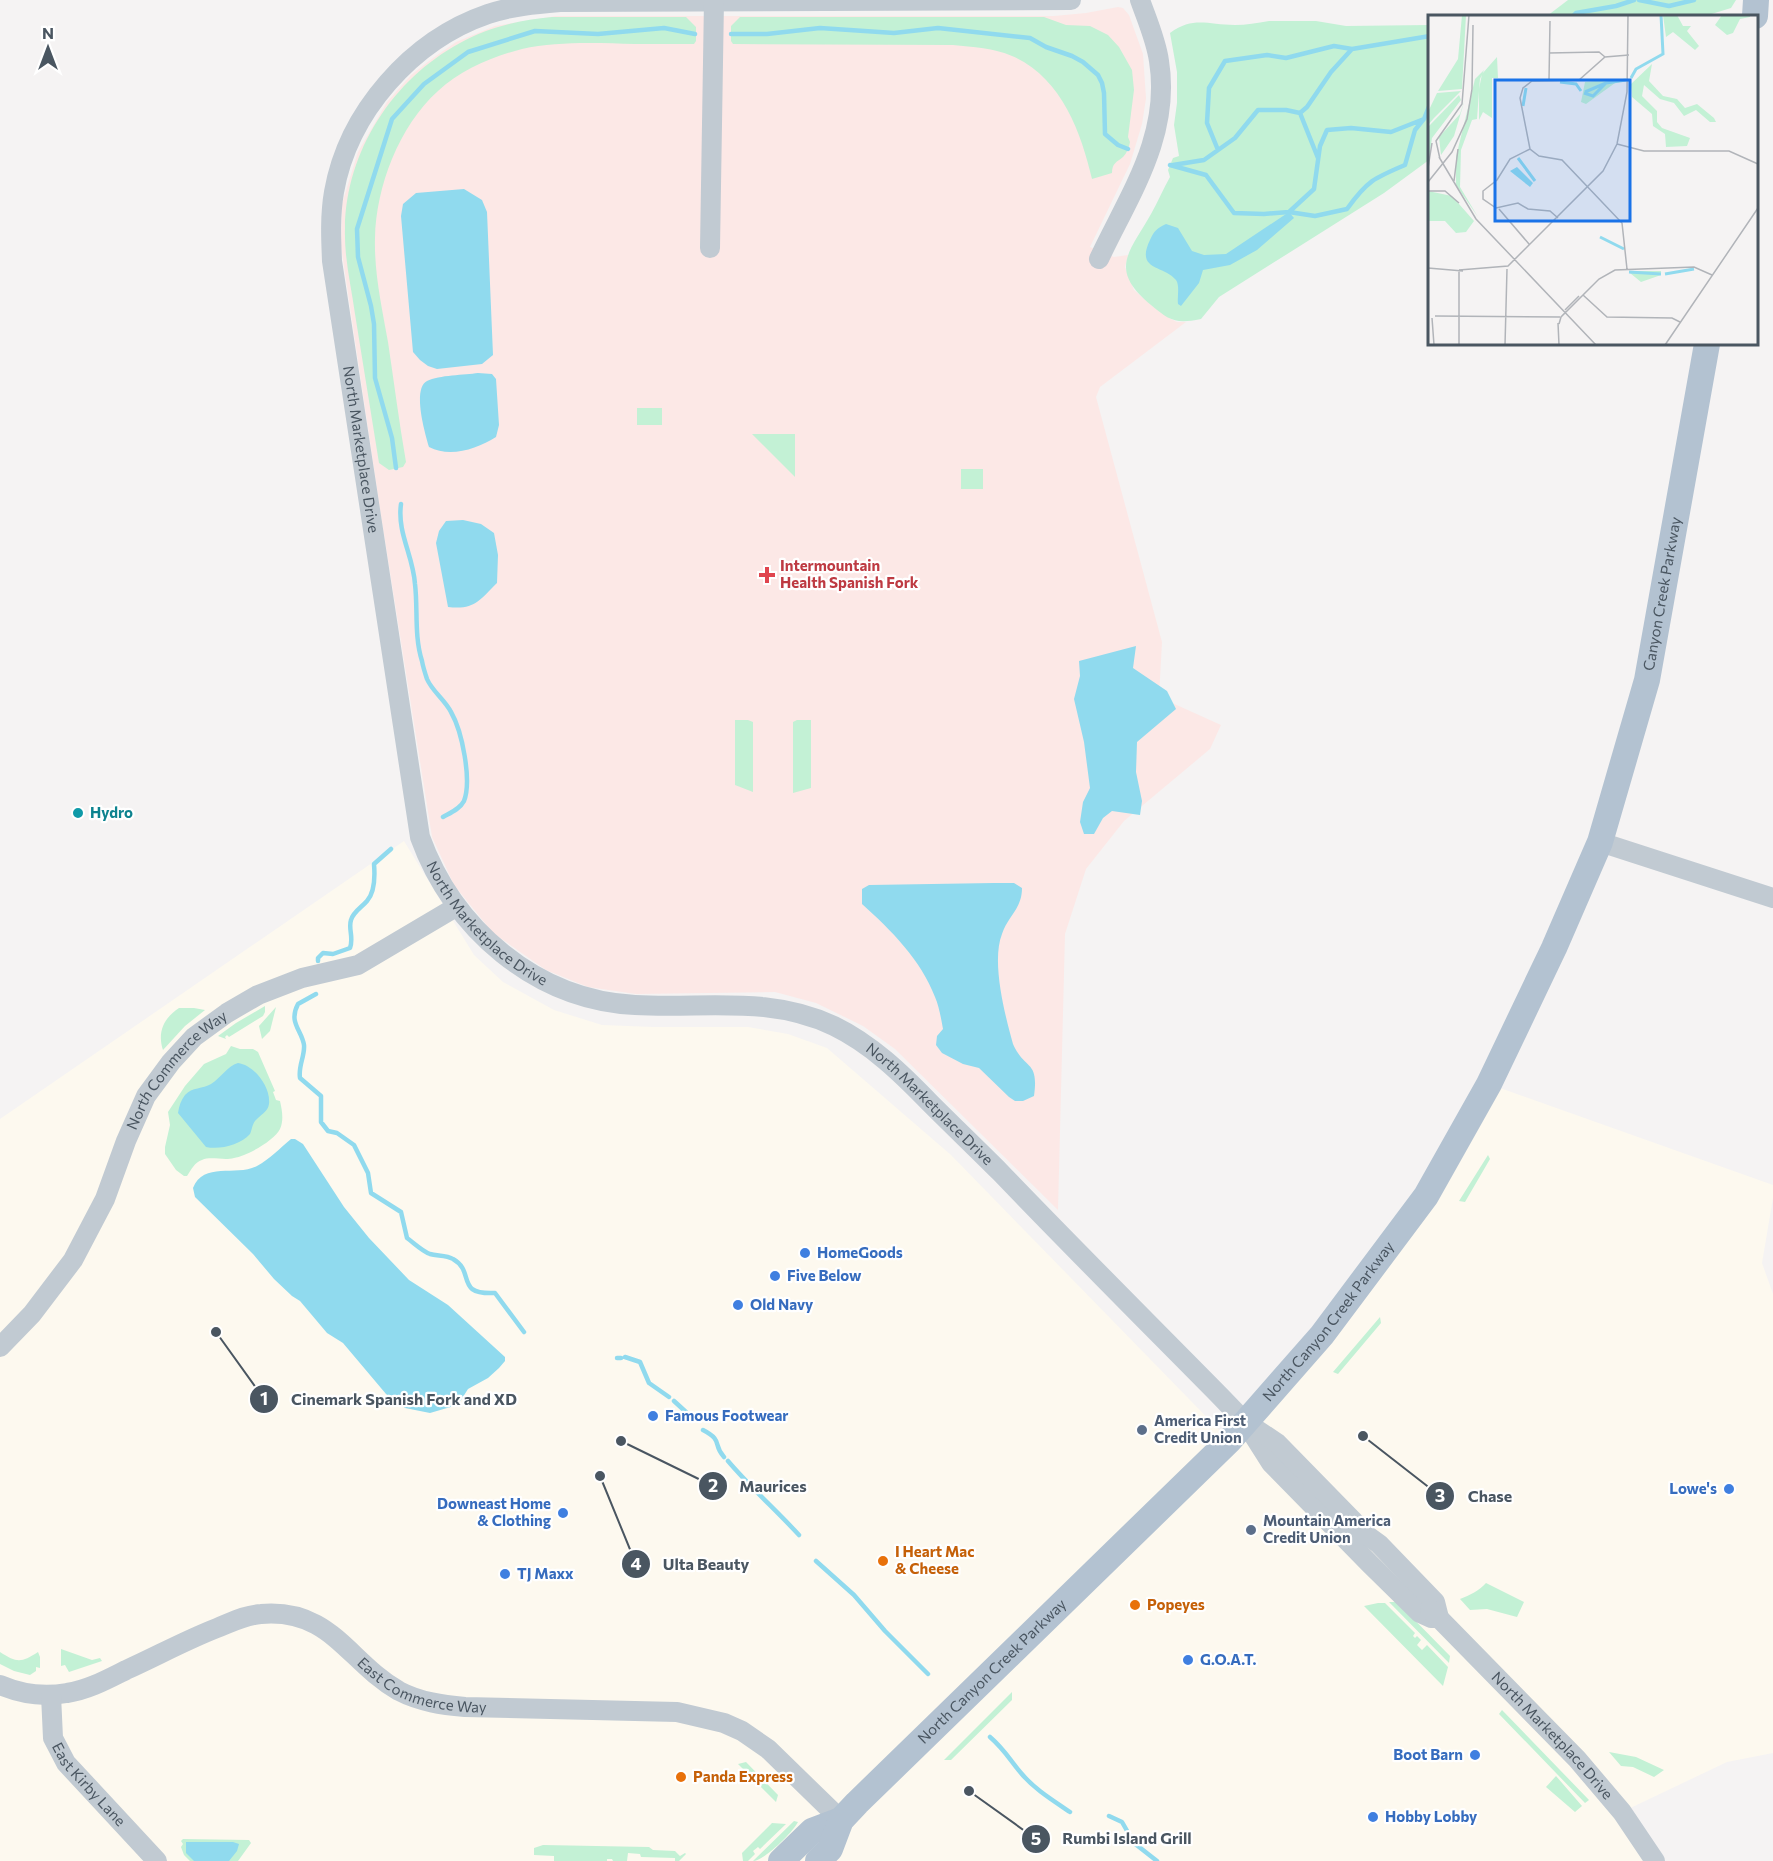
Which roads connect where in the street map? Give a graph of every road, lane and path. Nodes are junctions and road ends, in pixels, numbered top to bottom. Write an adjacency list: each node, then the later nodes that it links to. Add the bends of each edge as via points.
1 (1071, 0): 4 (street, North Marketplace Drive)
2 (1140, 0): 7 (street, via 1160,62 1159,114 1139,182)
3 (1756, 0): 5 (main road)
4 (714, 1): 6 (street); 11 (street, North Marketplace Drive, via 560,2 488,14 436,40 398,72 367,111 344,157 335,190 331,237 336,294 417,820 427,858)
5 (1755, 15)
6 (710, 248)
7 (1099, 259)
8 (1707, 345): 9 (main road, Canyon Creek Parkway, via 1647,680)
9 (1600, 842): 10 (street); 13 (main road, North Canyon Creek Parkway, via 1490,1084 1426,1196 1322,1335)
10 (1773, 898)
11 (456, 907): 12 (street, North Commerce Way, via 358,965 302,978 258,995 194,1037 146,1096 105,1199 73,1260 32,1314); 13 (street, North Marketplace Drive, via 502,955 550,985 579,996 637,1005 781,1008 809,1015 852,1036 906,1078)
12 (0, 1347)
13 (1245, 1422): 14 (street, North Marketplace Drive, via 1277,1443 1378,1544 1435,1602); 14 (street, North Marketplace Drive, via 1271,1463 1370,1564 1384,1564); 17 (main road, North Canyon Creek Parkway)
14 (1439, 1618): 21 (street, North Marketplace Drive, via 1577,1759 1622,1812)
15 (0, 1685): 16 (street, East Commerce Way)
16 (51, 1695): 17 (street, East Commerce Way, via 90,1687 247,1616 297,1617 334,1635 400,1692 432,1703 677,1712 724,1723 768,1749); 18 (street, East Kirby Lane, via 53,1738 66,1763)
17 (841, 1820): 19 (main road, North Canyon Creek Parkway, via 812,1831); 20 (main road, North Canyon Creek Parkway, via 830,1849)
18 (157, 1861)
19 (781, 1861)
20 (818, 1861)
21 (1655, 1861)

